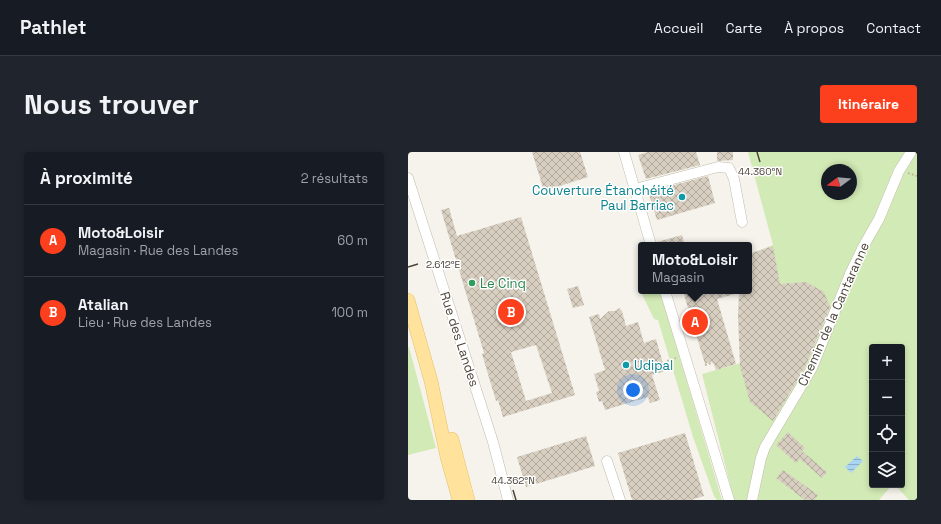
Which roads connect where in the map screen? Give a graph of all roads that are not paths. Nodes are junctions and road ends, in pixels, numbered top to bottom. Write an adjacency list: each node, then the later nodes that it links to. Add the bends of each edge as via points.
1 (624, 152): 4 (street)
2 (911, 152): 15 (street, Chemin de la Cantaranne, via 899,171 879,219 850,274 812,368 766,447)
3 (408, 178): 12 (street, Rue des Landes, via 493,442)
4 (635, 189): 5 (street, via 718,167 729,168 734,179); 6 (street)
5 (742, 222)
6 (650, 242)
7 (666, 294): 14 (street)
8 (408, 300): 11 (main road)
9 (607, 462): 13 (street)
10 (456, 473): 11 (main road)
11 (461, 499)
12 (508, 500)
13 (620, 500)
14 (729, 500)
15 (752, 500)

